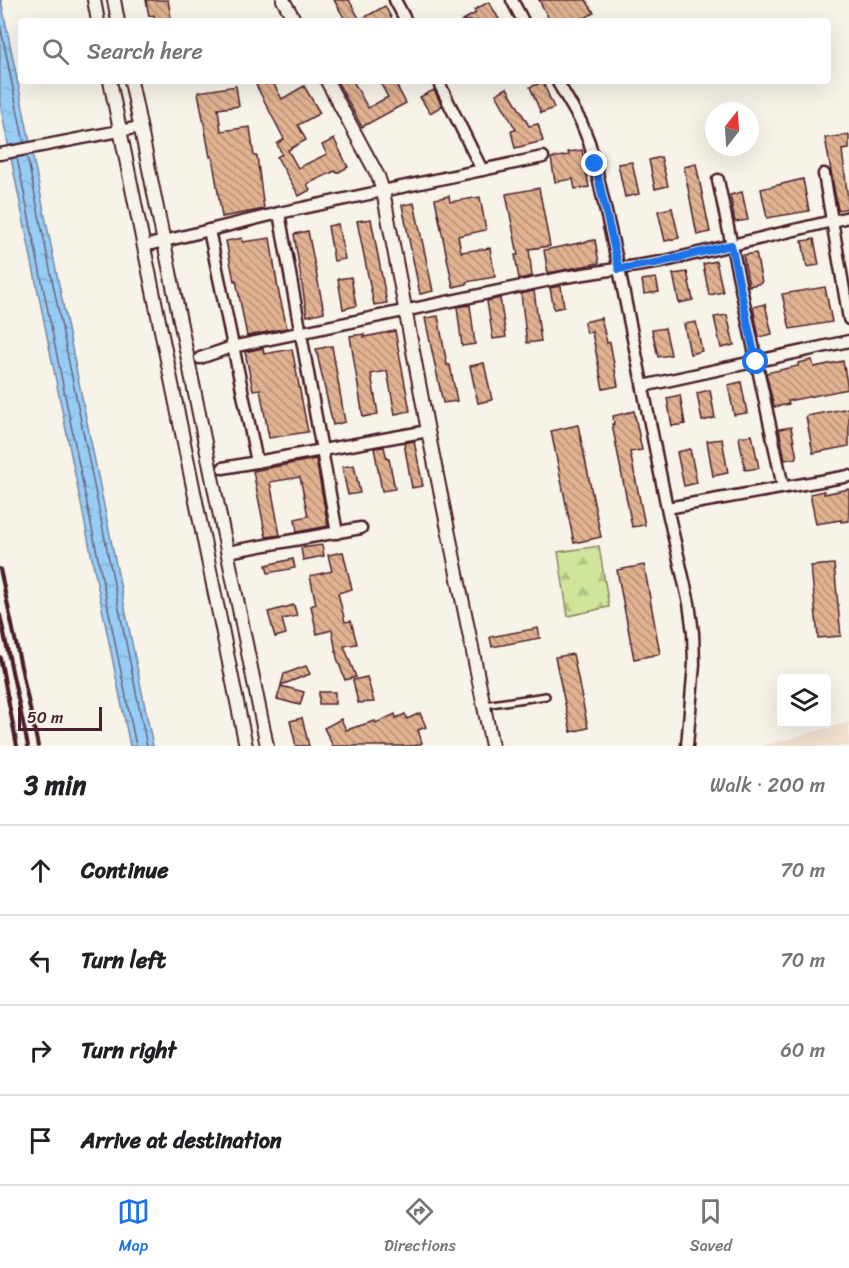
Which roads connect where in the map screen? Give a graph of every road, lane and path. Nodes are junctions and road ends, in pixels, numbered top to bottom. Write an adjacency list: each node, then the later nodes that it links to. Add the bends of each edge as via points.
1 (94, 0): 6 (street)
2 (114, 0): 7 (street)
3 (283, 0): 8 (street)
4 (395, 0): 9 (street)
5 (512, 0): 10 (street)
6 (97, 18)
7 (117, 18)
8 (293, 18)
9 (404, 18)
10 (521, 18)
11 (111, 84): 17 (street)
12 (132, 84): 16 (street)
13 (329, 84): 23 (street)
14 (439, 84): 20 (street)
15 (559, 84): 31 (street, via 589,142)
16 (140, 127): 17 (street); 28 (street)
17 (120, 131): 18 (street); 30 (street)
18 (0, 154)
19 (543, 157): 20 (street)
20 (482, 170): 23 (street)
21 (824, 174): 26 (street)
22 (717, 180): 29 (street)
23 (383, 190): 24 (street); 32 (street)
24 (279, 213): 27 (street); 34 (street)
25 (849, 217): 26 (street)
26 (832, 221): 29 (street); 33 (street)
27 (209, 230): 28 (street); 36 (street)
28 (163, 242): 30 (street); 49 (street)
29 (731, 245): 31 (street); 38 (street)
30 (144, 246): 52 (street)
31 (619, 269): 32 (street); 39 (street)
32 (407, 311): 34 (street); 40 (street)
33 (849, 319)
34 (302, 333): 36 (street); 41 (street)
35 (849, 341): 38 (street)
36 (232, 347): 37 (street); 42 (street)
37 (200, 357)
38 (756, 362): 39 (street); 45 (street)
39 (643, 386): 46 (street)
40 (428, 431): 41 (street); 51 (street)
41 (323, 450): 42 (street); 48 (street)
42 (257, 462): 43 (street)
43 (223, 468)
44 (849, 476): 45 (street)
45 (783, 488): 46 (street)
46 (667, 508): 55 (street, via 693,633)
47 (361, 528): 48 (street)
48 (337, 532): 49 (street)
49 (227, 552): 53 (street)
50 (546, 696): 51 (lane)
51 (484, 705): 54 (street)
52 (246, 746)
53 (267, 746)
54 (492, 746)
55 (687, 746)

